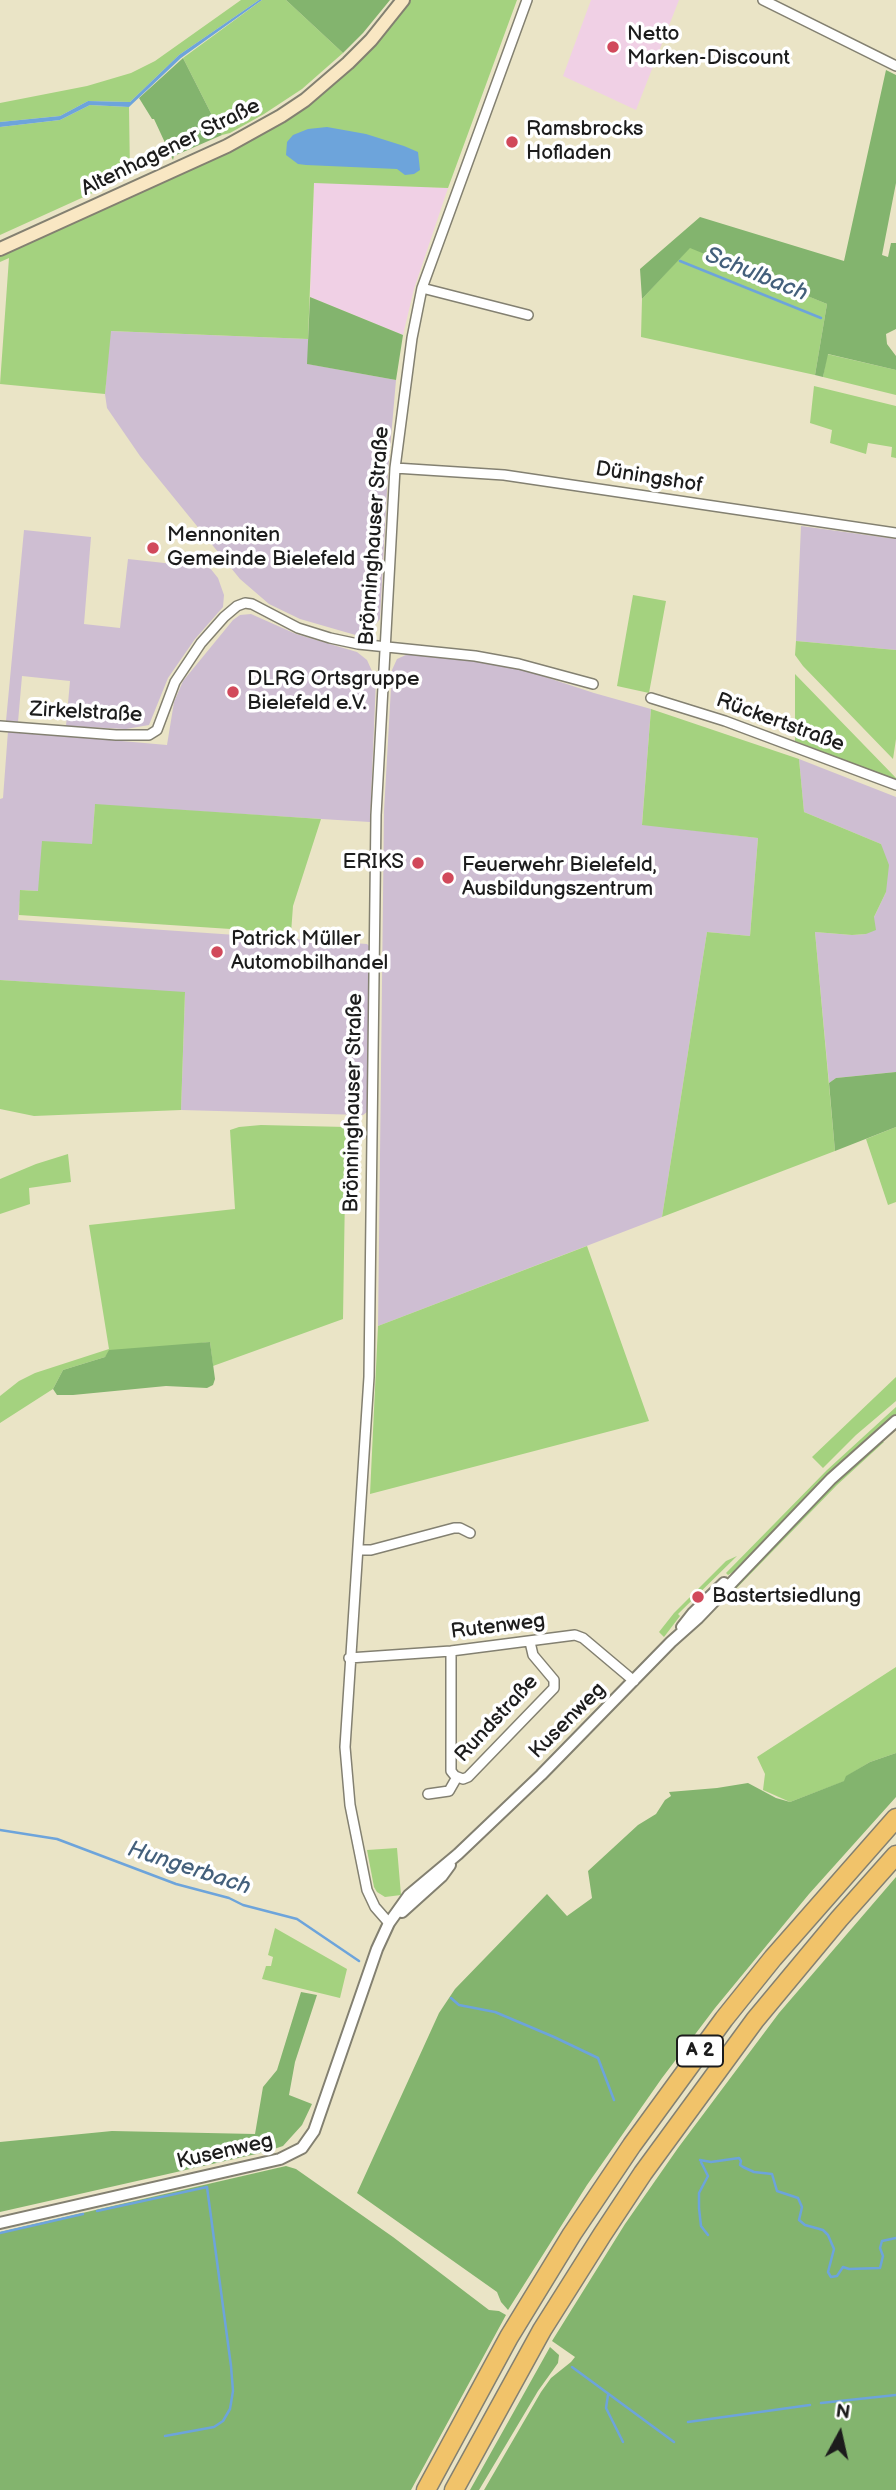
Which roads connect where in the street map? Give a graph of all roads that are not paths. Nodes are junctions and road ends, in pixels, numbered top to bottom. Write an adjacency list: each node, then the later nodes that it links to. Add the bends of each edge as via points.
1 (403, 0): 5 (main road, Altenhagener Straße, via 348,63 281,116 227,146)
2 (527, 0): 6 (street, Brönninghauser Straße)
3 (763, 0): 4 (street)
4 (896, 66)
5 (0, 249)
6 (422, 288): 7 (street); 8 (street, Brönninghauser Straße)
7 (528, 315)
8 (395, 468): 9 (street, Düningshof, via 504,475); 10 (street, Brönninghauser Straße)
9 (896, 533)
10 (384, 647): 11 (street, via 488,658); 13 (street, Zirkelstraße, via 313,634 245,603 224,617 184,666 162,721 149,735); 17 (street, Brönninghauser Straße, via 376,816 369,1377)
11 (593, 684)
12 (651, 698): 14 (street, Rückertstraße)
13 (0, 726)
14 (896, 785)
15 (896, 1421): 21 (street, Kusenweg, via 831,1479)
16 (470, 1533): 17 (street, via 454,1528)
17 (359, 1550): 20 (street, Brönninghauser Straße)
18 (530, 1642): 19 (street, Rutenweg); 21 (street, Rutenweg, via 579,1635); 22 (street, Rundstraße, via 533,1655 554,1680 554,1688 468,1777)
19 (451, 1651): 20 (street, Rutenweg); 22 (street, Rundstraße, via 451,1768)
20 (349, 1658): 26 (street, Brönninghauser Straße, via 345,1756 350,1805 369,1898)
21 (634, 1681): 26 (street, Kusenweg, via 458,1854 442,1876)
22 (457, 1777): 23 (street, Rundstraße, via 449,1791)
23 (428, 1794)
24 (896, 1818): 28 (highway, A 2, via 791,1935 602,2188 509,2337)
25 (896, 1855): 29 (highway, A 2, via 773,1998 608,2224 530,2351)
26 (389, 1923): 27 (street, Kusenweg, via 314,2131 302,2148 280,2160)
27 (0, 2223)
28 (426, 2490)
29 (454, 2490)

